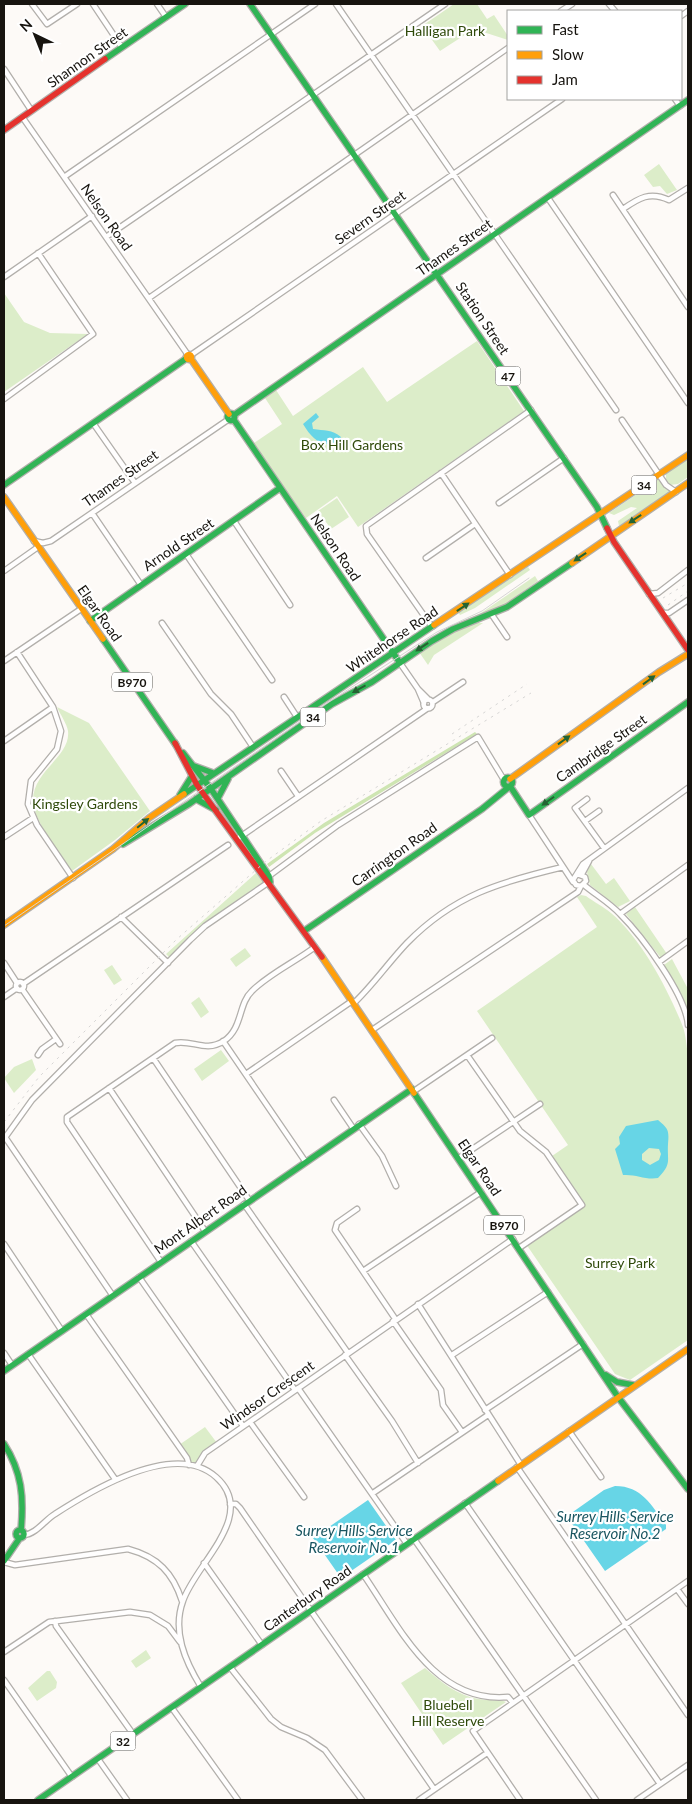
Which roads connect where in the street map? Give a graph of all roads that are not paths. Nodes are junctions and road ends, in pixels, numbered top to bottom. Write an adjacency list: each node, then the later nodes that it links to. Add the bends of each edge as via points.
1 (32, 4): 2 (street, via 47,24)
2 (77, 4)
3 (93, 4): 12 (street)
4 (157, 4): 10 (street)
5 (185, 4): 10 (main road, Shannon Street)
6 (250, 4): 11 (main road, Station Street / 47)
7 (315, 4): 11 (street)
8 (336, 4): 14 (street)
9 (445, 4): 14 (street)
10 (166, 17): 12 (main road, Shannon Street)
11 (271, 34): 16 (main road, Station Street / 47); 27 (street)
12 (121, 46): 21 (main road, Shannon Street)
13 (507, 49): 22 (street)
14 (371, 54): 16 (street); 22 (street)
15 (4, 69): 21 (street)
16 (313, 94): 25 (main road, Station Street / 47); 35 (street)
17 (561, 100): 26 (street, Severn Street)
18 (676, 100): 20 (street)
19 (688, 100): 20 (main road, Thames Street)
20 (680, 106): 30 (main road, Thames Street)
21 (32, 110): 23 (main road, Shannon Street)
22 (413, 114): 25 (street); 26 (street)
23 (23, 118): 24 (main road, Shannon Street); 27 (street, Nelson Road)
24 (4, 130)
25 (355, 154): 32 (main road, Station Street / 47); 39 (street)
26 (454, 174): 32 (street, Severn Street); 34 (street)
27 (64, 177): 33 (street, Nelson Road)
28 (688, 188): 31 (street, via 669,200 658,195 640,198)
29 (612, 195): 31 (street)
30 (548, 198): 34 (main road, Thames Street); 43 (street)
31 (623, 209): 40 (street)
32 (396, 214): 37 (main road, Station Street / 47); 41 (street, Severn Street)
33 (92, 216): 35 (street, Nelson Road); 36 (street)
34 (496, 234): 37 (main road, Thames Street); 45 (street)
35 (106, 237): 39 (street, Nelson Road)
36 (38, 254): 38 (street); 42 (street, via 94,334)
37 (438, 274): 44 (main road, Station Street / 47); 46 (main road, Thames Street)
38 (4, 277)
39 (149, 298): 41 (street, Nelson Road)
40 (688, 307)
41 (189, 357): 46 (main road, Nelson Road); 48 (main road, Severn Street)
42 (4, 399)
43 (688, 402)
44 (531, 410): 50 (main road, Station Street / 47); 51 (street)
45 (616, 410)
46 (231, 417): 53 (street, Thames Street); 56 (main road, Nelson Road)
47 (622, 420): 52 (street)
48 (93, 423): 53 (street); 55 (main road, Severn Street)
49 (688, 455): 52 (main road, Whitehorse Road / 34)
50 (564, 458): 59 (street); 61 (main road, Station Street / 47)
51 (441, 473): 63 (street); 85 (street, via 366,527 367,534)
52 (659, 475): 57 (street); 61 (main road, Whitehorse Road / 34)
53 (135, 483): 60 (street, Thames Street)
54 (688, 483): 57 (main road, Whitehorse Road / 34)
55 (4, 485)
56 (280, 488): 62 (main road, Arnold Street); 89 (main road, Nelson Road)
57 (676, 492): 64 (main road, Whitehorse Road / 34, one-way to 64)
58 (4, 497): 65 (main road, Elgar Road / B970)
59 (499, 503)
60 (92, 513): 66 (street, Thames Street); 74 (street)
61 (600, 514): 64 (main road, Station Street / 47); 73 (main road, Whitehorse Road / 34)
62 (234, 521): 68 (main road, Arnold Street); 79 (street)
63 (475, 524): 70 (street); 73 (street)
64 (611, 536): 76 (main road, Station Street / 47); 82 (main road, Whitehorse Road / 34, one-way to 82)
65 (34, 541): 66 (street); 67 (main road, Elgar Road / B970)
66 (51, 541): 69 (street, via 46,548)
67 (38, 548): 69 (main road, Elgar Road / B970); 72 (street)
68 (186, 554): 74 (main road, Arnold Street); 93 (street)
69 (46, 558): 80 (main road, Elgar Road / B970)
70 (426, 558)
71 (688, 570): 75 (street)
72 (4, 571)
73 (510, 575): 85 (main road, Whitehorse Road / 34, one-way to 73)
74 (141, 585): 83 (main road, Arnold Street)
75 (658, 593): 76 (street); 78 (street)
76 (649, 594): 78 (main road, Station Street / 47)
77 (688, 600): 81 (street, via 669,613)
78 (654, 601): 81 (main road, Station Street / 47)
79 (290, 605)
80 (81, 609): 83 (main road, Elgar Road / B970); 88 (street)
81 (663, 613): 87 (main road, Station Street / 47)
82 (492, 615): 86 (street); 92 (main road, Whitehorse Road / 34, one-way to 92, via 447,632)
83 (90, 621): 103 (main road, Elgar Road / B970)
84 (162, 623): 104 (street, via 210,694 231,714)
85 (432, 627): 89 (main road, Whitehorse Road / 34)
86 (507, 638)
87 (688, 650)
88 (17, 652): 91 (street); 100 (street)
89 (393, 654): 92 (main road, Nelson Road); 101 (main road, Whitehorse Road / 34)
90 (688, 654): 111 (main road, Carrington Road, one-way to 90)
91 (4, 661)
92 (400, 663): 95 (street, Nelson Road); 109 (main road, Whitehorse Road / 34, one-way to 109, via 332,704)
93 (272, 680)
94 (463, 682): 97 (street)
95 (418, 689): 97 (street, Nelson Road); 99 (street, Nelson Road)
96 (284, 697): 101 (street)
97 (430, 701): 99 (street); 99 (street, via 432,706)
98 (688, 702): 123 (main road, Cambridge Street, one-way to 123)
99 (425, 706): 116 (street)
100 (53, 707): 102 (street); 124 (street, via 61,726 61,738 57,749 31,781 28,804)
101 (297, 717): 104 (main road, Whitehorse Road / 34)
102 (4, 741)
103 (175, 743): 105 (main road, Elgar Road / B970); 108 (main road, Elgar Road / B970)
104 (253, 747): 107 (main road, Whitehorse Road / 34)
105 (194, 766): 107 (main road); 110 (main road, Elgar Road / B970)
106 (281, 771): 116 (street)
107 (213, 773): 110 (main road, Whitehorse Road / 34)
108 (192, 776): 112 (main road, Elgar Road / B970); 120 (main road)
109 (230, 776): 114 (main road, Whitehorse Road / 34); 117 (main road)
110 (204, 780): 112 (main road, Whitehorse Road / 34); 114 (main road, Elgar Road / B970)
111 (507, 781): 123 (main road); 135 (street, via 478,737 345,820); 140 (main road, Carrington Road, via 482,809)
112 (197, 785): 115 (main road, Elgar Road / B970); 120 (main road, Whitehorse Road / 34)
113 (688, 788): 129 (street)
114 (211, 789): 115 (main road, Whitehorse Road / 34); 117 (main road, Elgar Road / B970)
115 (205, 794): 118 (main road, Whitehorse Road / 34); 121 (main road, Elgar Road / B970)
116 (298, 796): 126 (street)
117 (218, 798): 126 (main road, Elgar Road / B970)
118 (196, 799): 121 (main road); 130 (main road, Whitehorse Road / 34)
119 (587, 799): 125 (street, via 575,808)
120 (176, 800): 130 (main road, Whitehorse Road / 34, one-way to 120)
121 (217, 810): 126 (main road, Elgar Road / B970)
122 (599, 811): 125 (street)
123 (528, 815): 132 (street)
124 (33, 818): 127 (street); 134 (street)
125 (585, 821): 129 (street)
126 (239, 836): 135 (main road, Elgar Road / B970)
127 (4, 837)
128 (228, 845): 138 (street)
129 (604, 848): 133 (street, via 579,868)
130 (113, 849): 134 (main road, Whitehorse Road / 34)
131 (688, 865): 137 (street)
132 (564, 868): 133 (street); 136 (street); 148 (street, via 494,885 441,913 407,943 377,980)
133 (579, 874): 136 (street); 136 (street, via 586,881)
134 (73, 878): 139 (main road, Whitehorse Road / 34)
135 (269, 879): 140 (main road, Elgar Road / B970); 143 (street, via 205,926)
136 (579, 885): 137 (street); 151 (street, via 578,892)
137 (620, 914): 144 (street)
138 (120, 917): 143 (street); 146 (street)
139 (4, 925)
140 (304, 931): 142 (main road, Elgar Road / B970)
141 (688, 941): 144 (street)
142 (315, 947): 148 (main road, Elgar Road / B970); 154 (street, via 252,991 236,1027)
143 (168, 962): 167 (street, via 32,1100)
144 (659, 962): 149 (street)
145 (4, 963): 146 (street)
146 (20, 986): 147 (street); 153 (street)
147 (4, 997)
148 (353, 1002): 151 (main road, Elgar Road / B970); 159 (street)
149 (688, 1019): 150 (street)
150 (688, 1025)
151 (372, 1030): 161 (main road, Elgar Road / B970)
152 (492, 1038): 157 (street, Mont Albert Road)
153 (56, 1039): 155 (street); 156 (street)
154 (223, 1041): 158 (street, via 211,1046 175,1043); 159 (street)
155 (60, 1044)
156 (38, 1055)
157 (467, 1055): 161 (street, Mont Albert Road); 164 (street)
158 (153, 1058): 160 (street); 172 (street)
159 (246, 1074): 169 (street)
160 (108, 1088): 174 (street); 179 (street, via 66,1119)
161 (413, 1090): 165 (main road, Mont Albert Road); 168 (main road, Elgar Road / B970)
162 (334, 1100): 166 (street)
163 (540, 1104): 164 (street)
164 (514, 1122): 168 (street); 178 (street, via 546,1152 582,1205)
165 (360, 1124): 166 (main road, Mont Albert Road); 170 (street, via 382,1156)
166 (353, 1128): 169 (main road, Mont Albert Road)
167 (4, 1138): 183 (street)
168 (459, 1158): 171 (main road, Elgar Road / B970)
169 (305, 1161): 172 (main road, Mont Albert Road)
170 (396, 1186)
171 (481, 1192): 175 (main road, Elgar Road / B970); 180 (street)
172 (246, 1202): 174 (main road, Mont Albert Road); 192 (street)
173 (357, 1209): 180 (street, via 336,1223 335,1230)
174 (205, 1231): 176 (main road, Mont Albert Road)
175 (513, 1240): 178 (main road, Elgar Road / B970); 184 (street, Windsor Crescent)
176 (191, 1242): 179 (main road, Mont Albert Road); 198 (street)
177 (4, 1244): 187 (street)
178 (519, 1248): 182 (main road, Elgar Road / B970)
179 (161, 1262): 181 (main road, Mont Albert Road)
180 (363, 1271): 186 (street)
181 (140, 1278): 183 (main road, Mont Albert Road); 203 (street)
182 (548, 1292): 188 (main road, Elgar Road / B970); 193 (street)
183 (113, 1296): 185 (main road, Mont Albert Road)
184 (418, 1304): 186 (street, Windsor Crescent); 193 (street)
185 (86, 1314): 187 (main road, Mont Albert Road); 208 (street)
186 (394, 1320): 192 (street, Windsor Crescent); 205 (street, via 441,1390 443,1404)
187 (62, 1331): 191 (main road, Mont Albert Road)
188 (583, 1344): 196 (main road, Elgar Road / B970); 200 (street)
189 (688, 1349): 197 (main road, Canterbury Road / 32)
190 (4, 1353): 194 (street)
191 (28, 1354): 194 (main road, Mont Albert Road); 212 (street)
192 (347, 1354): 198 (street, Windsor Crescent); 207 (street)
193 (452, 1355): 200 (street)
194 (12, 1365): 195 (main road, Mont Albert Road)
195 (4, 1371)
196 (602, 1373): 197 (main road, via 617,1382); 199 (main road, Elgar Road / B970)
197 (634, 1385): 199 (main road, Canterbury Road / 32)
198 (297, 1389): 202 (street, Windsor Crescent); 214 (street)
199 (618, 1396): 204 (main road, Canterbury Road / 32); 213 (main road, Elgar Road / B970)
200 (484, 1410): 201 (street)
201 (488, 1415): 205 (street); 210 (street)
202 (250, 1422): 203 (street, Windsor Crescent); 215 (street)
203 (244, 1426): 209 (street, Windsor Crescent, via 205,1453)
204 (569, 1431): 210 (main road, Canterbury Road / 32); 211 (street)
205 (462, 1432): 207 (street)
206 (4, 1444): 218 (main road, via 21,1478 24,1495)
207 (418, 1463): 214 (street)
208 (189, 1465): 209 (street); 212 (street, via 162,1466)
209 (197, 1466): 217 (street, via 210,1471 219,1480)
210 (519, 1466): 216 (main road, Canterbury Road / 32); 233 (street)
211 (601, 1477)
212 (115, 1479): 218 (street, via 81,1497 29,1534)
213 (688, 1487)
214 (373, 1493): 220 (street)
215 (304, 1497)
216 (465, 1503): 219 (main road, Canterbury Road / 32); 238 (street)
217 (230, 1504): 222 (street, via 230,1519 224,1534); 230 (street, via 240,1508)
218 (21, 1535): 221 (main road)
219 (414, 1539): 220 (main road, Canterbury Road / 32); 242 (street)
220 (407, 1544): 223 (main road, Canterbury Road / 32)
221 (4, 1562): 225 (street, via 15,1565 128,1549 157,1561)
222 (204, 1562): 226 (street); 236 (street)
223 (363, 1574): 230 (main road, Canterbury Road / 32); 243 (street, via 419,1654 439,1676 466,1693 480,1697 508,1697)
224 (688, 1581): 227 (street)
225 (177, 1585): 226 (street); 228 (street)
226 (189, 1586): 228 (street)
227 (678, 1589): 229 (street); 233 (street)
228 (182, 1601): 232 (street)
229 (688, 1604)
230 (311, 1610): 236 (main road, Canterbury Road / 32); 252 (street)
231 (55, 1621): 234 (street, via 130,1612 150,1615); 237 (street, via 44,1624); 246 (street)
232 (179, 1623): 234 (street); 235 (street)
233 (626, 1624): 238 (street); 245 (street)
234 (168, 1626): 235 (street)
235 (181, 1643): 241 (street)
236 (262, 1645): 239 (main road, Canterbury Road / 32)
237 (4, 1652)
238 (574, 1660): 242 (street); 251 (street)
239 (230, 1667): 241 (main road, Canterbury Road / 32); 257 (street, via 271,1719 325,1750)
240 (4, 1680): 250 (street)
241 (201, 1687): 244 (main road, Canterbury Road / 32)
242 (523, 1696): 243 (street); 260 (street)
243 (513, 1703): 247 (street, via 473,1731)
244 (172, 1708): 246 (main road, Canterbury Road / 32); 256 (street)
245 (688, 1714)
246 (133, 1734): 248 (main road, Canterbury Road / 32)
247 (487, 1753): 252 (street); 259 (street)
248 (98, 1759): 250 (main road, Canterbury Road / 32); 255 (street)
249 (688, 1765): 251 (street)
250 (72, 1777): 253 (main road, Canterbury Road / 32)
251 (660, 1784): 261 (street)
252 (434, 1789): 258 (street)
253 (47, 1798): 254 (main road, Canterbury Road / 32)
254 (38, 1800)
255 (127, 1800)
256 (238, 1800)
257 (362, 1800)
258 (419, 1800)
259 (520, 1800)
260 (596, 1800)
261 (637, 1800)

